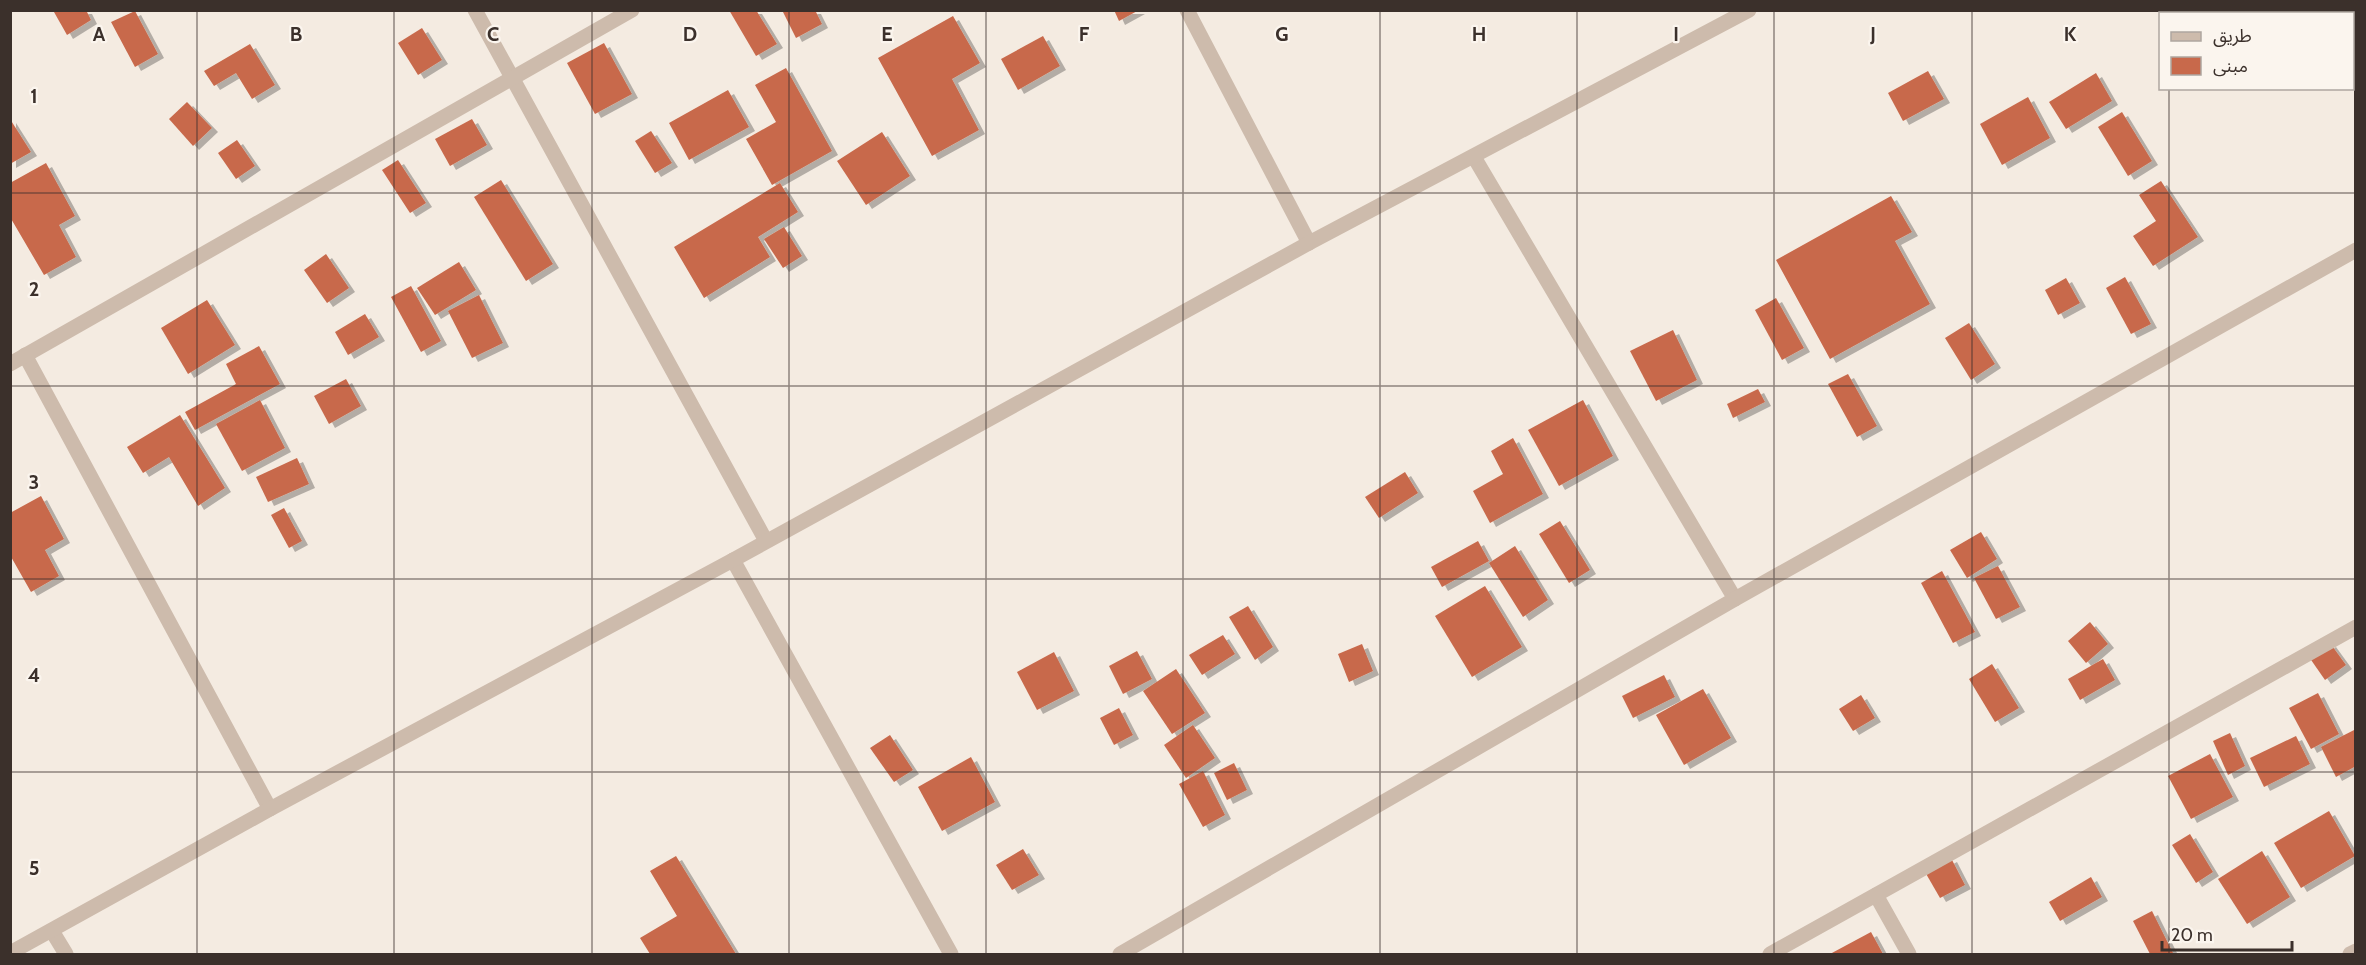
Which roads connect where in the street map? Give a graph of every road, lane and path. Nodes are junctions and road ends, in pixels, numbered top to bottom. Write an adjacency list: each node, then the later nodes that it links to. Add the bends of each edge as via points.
1 (475, 10): 5 (street)
2 (632, 10): 5 (street)
3 (1187, 10): 7 (street)
4 (1749, 10): 6 (street)
5 (513, 79): 9 (street); 11 (street)
6 (1474, 157): 7 (street); 13 (street)
7 (1309, 243): 11 (street)
8 (2355, 250): 13 (street)
9 (25, 356): 10 (street); 15 (street)
10 (10, 364)
11 (766, 541): 12 (street)
12 (733, 560): 15 (street); 21 (street)
13 (1735, 599): 22 (street)
14 (2355, 627): 16 (street)
15 (270, 809): 17 (street)
16 (1876, 896): 23 (street); 24 (street)
17 (52, 931): 19 (street); 20 (street)
18 (2355, 951): 25 (street)
19 (10, 953)
20 (66, 954)
21 (951, 954)
22 (1120, 954)
23 (1770, 954)
24 (1909, 954)
25 (2350, 954)

